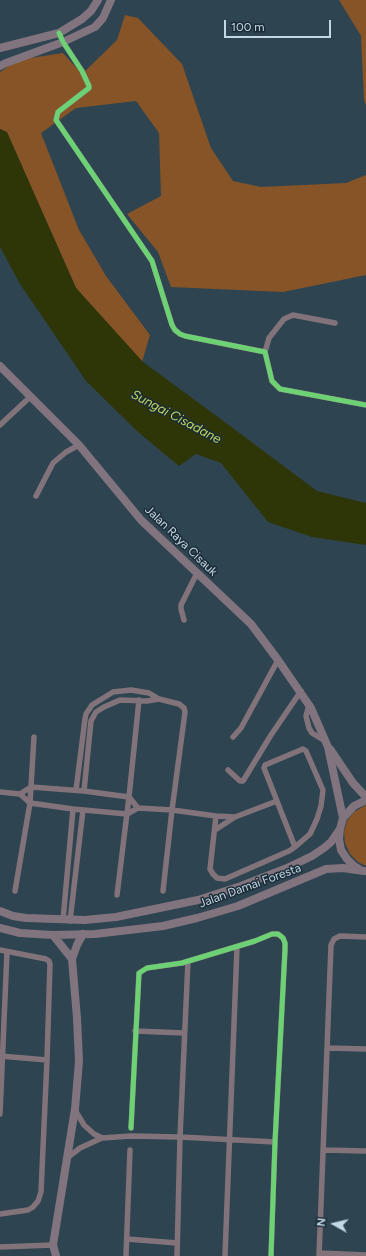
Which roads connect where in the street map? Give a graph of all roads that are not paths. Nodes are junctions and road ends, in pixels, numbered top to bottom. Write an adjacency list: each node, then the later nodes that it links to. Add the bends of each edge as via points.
1 (98, 0): 3 (main road, via 91,11)
2 (111, 0): 4 (main road, via 103,18 95,27)
3 (59, 33): 4 (street); 5 (main road)
4 (63, 42): 6 (main road); 8 (street, via 82,71 89,88 58,112 56,120 152,262 175,330 185,336)
5 (0, 48)
6 (0, 66)
7 (335, 323): 8 (street, via 292,315 284,319 269,338)
8 (265, 352): 11 (street, via 272,381 280,389)
9 (0, 366): 10 (main road, Jalan Raya Cisauk)
10 (30, 397): 12 (street); 13 (main road, Jalan Raya Cisauk)
11 (366, 405)
12 (0, 425)
13 (79, 445): 14 (street, via 53,463); 15 (main road, Jalan Raya Cisauk, via 141,520)
14 (36, 496)
15 (197, 573): 16 (street, via 181,605); 17 (main road, Jalan Raya Cisauk, via 251,624)
16 (184, 620)
17 (278, 660): 18 (main road, Jalan Raya Cisauk); 24 (street, via 241,728)
18 (301, 691): 25 (main road, Jalan Raya Cisauk); 26 (street, via 243,781)
19 (159, 699): 20 (street); 21 (street, via 139,690 117,691 92,705); 40 (street, via 179,704 185,712)
20 (139, 700): 22 (street, via 125,699 115,702 96,712); 32 (street)
21 (85, 719): 22 (street); 28 (street)
22 (92, 721): 29 (street)
23 (34, 737): 27 (street)
24 (233, 737)
25 (327, 744): 33 (main road, Jalan Raya Cisauk, via 353,783); 44 (main road, Jalan Raya Cisauk)
26 (228, 770)
27 (32, 787): 28 (street); 31 (street); 36 (street)
28 (76, 790): 29 (street)
29 (84, 791): 32 (street)
30 (0, 792): 31 (street)
31 (20, 794): 36 (street)
32 (130, 797): 37 (street); 41 (street)
33 (366, 797)
34 (366, 800): 44 (main road, via 354,806)
35 (277, 801): 43 (street); 47 (street); 47 (street, via 265,765 303,749 323,790 321,806 310,834)
36 (30, 803): 38 (street); 49 (street)
37 (138, 808): 40 (street); 41 (street)
38 (73, 809): 39 (street); 52 (street)
39 (83, 810): 41 (street); 53 (street)
40 (172, 810): 42 (street); 50 (street)
41 (128, 814): 51 (street)
42 (216, 816): 43 (street); 46 (street)
43 (235, 817): 46 (street)
44 (343, 818): 45 (main road)
45 (340, 828): 48 (main road, via 341,850 354,866); 55 (main road, Jalan Damai Foresta, via 331,842 312,856 248,884 198,900)
46 (215, 830): 47 (street, via 210,869 217,878 225,879)
47 (295, 847)
48 (365, 871): 58 (main road, Jalan Damai Foresta, via 343,868 326,870 238,906 163,926)
49 (14, 891)
50 (163, 891)
51 (117, 895)
52 (64, 898): 53 (street); 56 (street)
53 (72, 899): 56 (street)
54 (0, 911): 56 (main road, Jalan Damai Foresta, via 26,918)
55 (116, 918): 56 (main road, Jalan Damai Foresta); 58 (main road)
56 (66, 920)
57 (0, 928): 60 (main road, Jalan Damai Foresta)
58 (119, 932): 59 (main road, Jalan Damai Foresta)
59 (83, 934): 60 (main road, Jalan Damai Foresta); 65 (main road)
60 (53, 936): 65 (main road)
61 (366, 938): 69 (street, via 340,936 331,945)
62 (237, 947): 66 (street); 78 (street); 79 (street, via 272,934 278,934 285,943)
63 (0, 950): 64 (street)
64 (7, 952): 71 (street); 72 (street, via 50,962)
65 (72, 959): 73 (main road, via 79,1060)
66 (188, 962): 67 (street, via 147,968 139,973); 68 (street)
67 (135, 1031): 68 (street); 75 (street)
68 (184, 1033): 76 (street)
69 (327, 1048): 70 (street); 81 (street)
70 (366, 1049)
71 (1, 1056): 72 (street); 74 (street)
72 (48, 1060): 84 (street, via 41,1192 38,1201 28,1210)
73 (75, 1109): 77 (street, via 84,1125); 83 (main road)
74 (0, 1114)
75 (131, 1128)
76 (180, 1137): 77 (street); 78 (street); 86 (street)
77 (102, 1138): 83 (street, via 80,1148)
78 (230, 1140): 79 (street); 94 (street)
79 (275, 1142): 95 (street)
80 (130, 1150): 85 (street)
81 (323, 1150): 82 (street); 89 (street)
82 (366, 1151)
83 (67, 1158): 87 (main road)
84 (0, 1214)
85 (127, 1239): 86 (street); 92 (street)
86 (177, 1243): 93 (street)
87 (52, 1245): 88 (street); 91 (main road)
88 (0, 1247)
89 (319, 1254): 90 (street)
90 (366, 1255)
91 (56, 1256)
92 (126, 1256)
93 (177, 1256)
94 (225, 1256)
95 (271, 1256)

